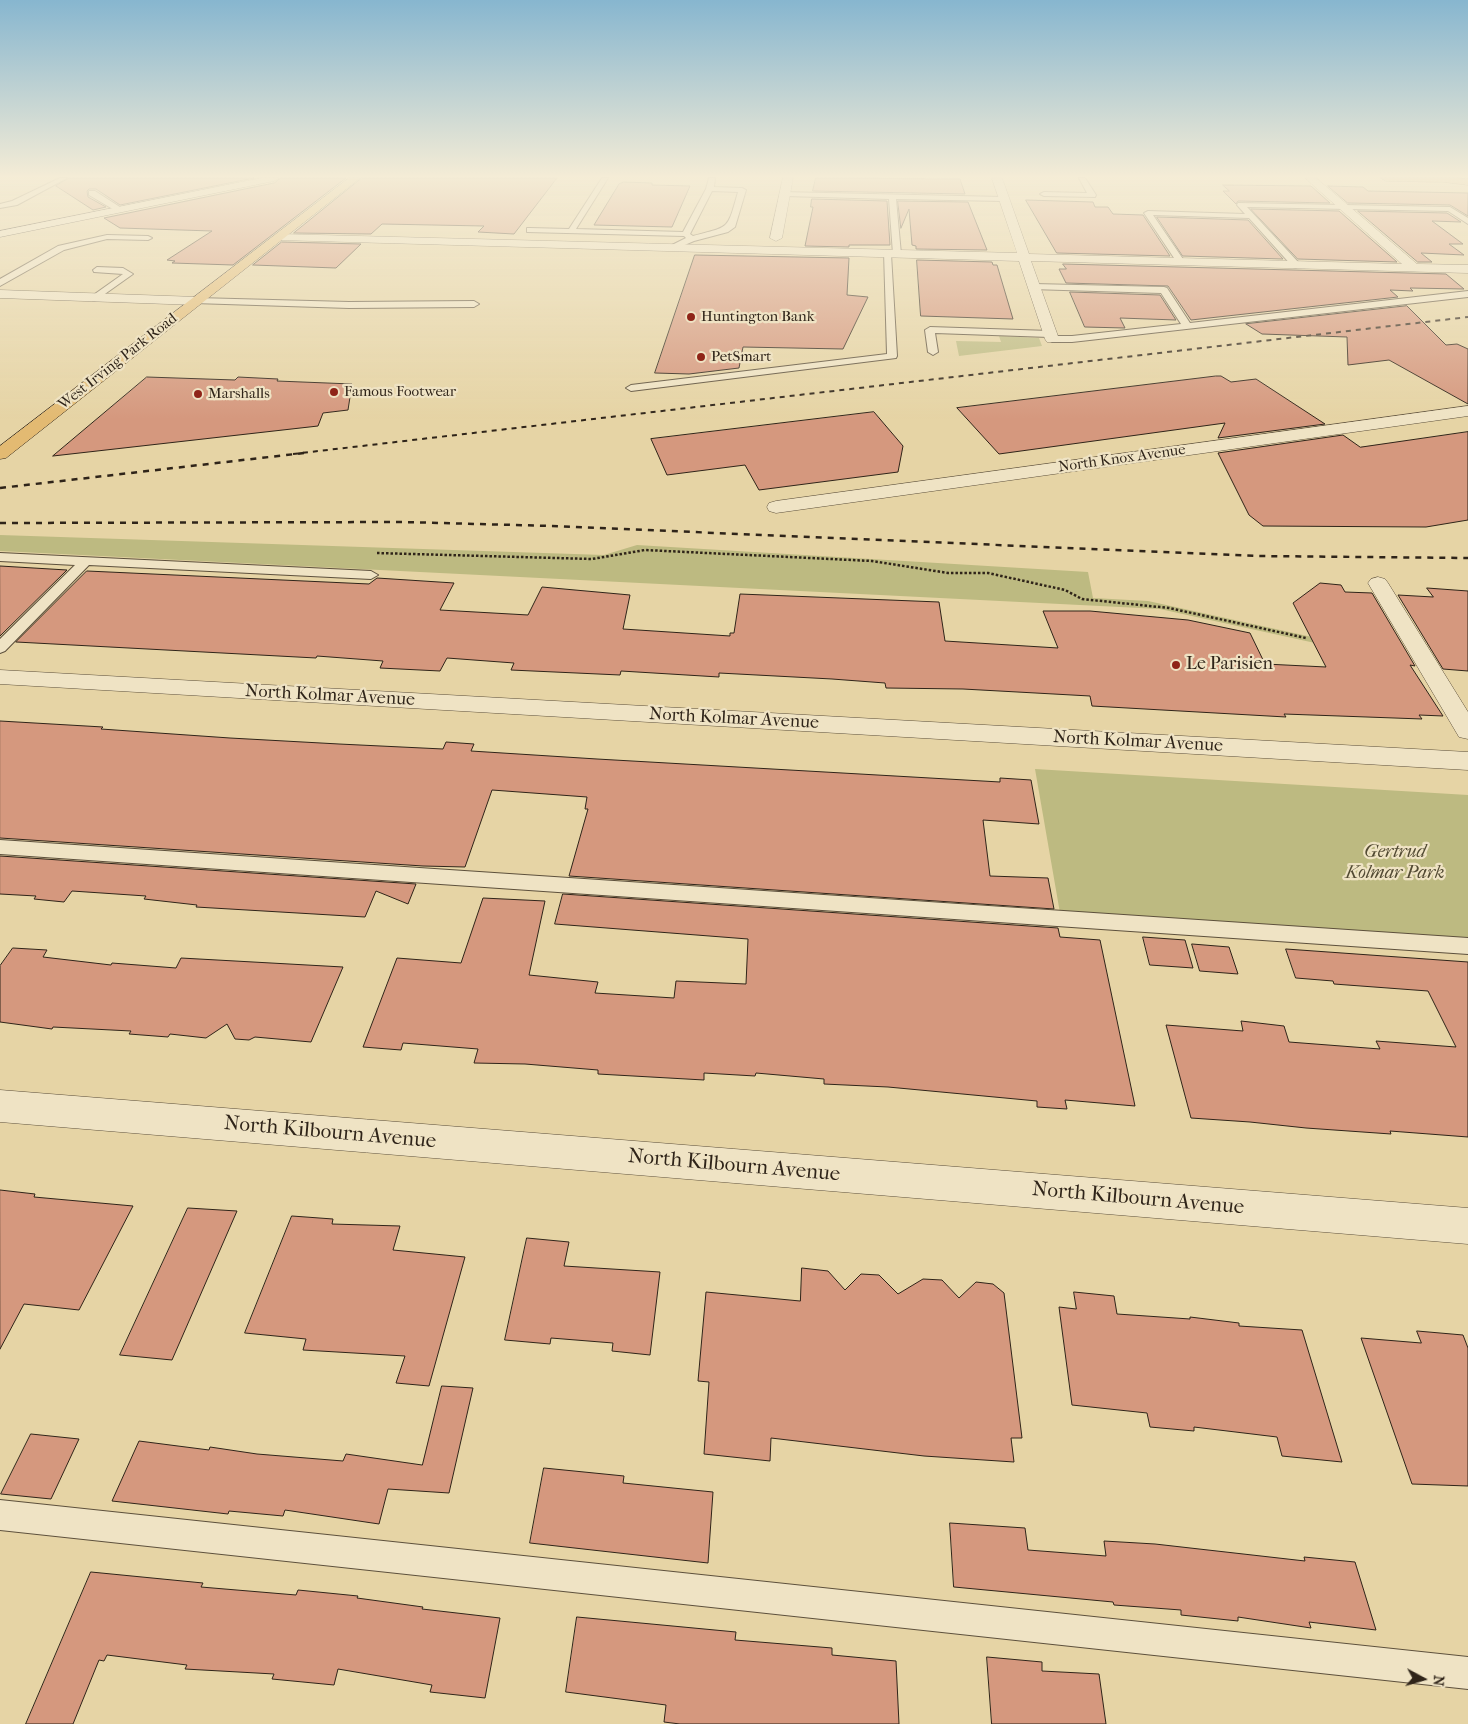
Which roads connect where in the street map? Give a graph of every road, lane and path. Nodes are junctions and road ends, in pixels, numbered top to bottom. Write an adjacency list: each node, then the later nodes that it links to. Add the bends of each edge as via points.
1 (43, 258): 14 (lane)
2 (252, 258): 19 (main road, West Irving Park Road)
3 (892, 258): 24 (lane, via 892,356)
4 (1024, 258): 15 (street)
5 (1070, 258): 9 (street)
6 (1179, 258): 9 (lane)
7 (1290, 258): 10 (lane)
8 (1403, 258): 11 (street)
9 (1181, 262): 10 (street)
10 (1296, 265): 11 (street)
11 (1414, 268): 13 (street)
12 (97, 270): 18 (lane, via 130,274)
13 (1468, 270)
14 (0, 283)
15 (1034, 287): 21 (lane, via 1164,290); 22 (street)
16 (0, 294): 18 (street)
17 (1468, 294): 21 (lane)
18 (94, 298): 19 (street)
19 (197, 301): 20 (lane); 26 (main road, West Irving Park Road)
20 (474, 304)
21 (1187, 326): 22 (lane, via 1072,339)
22 (1051, 336): 23 (lane, via 930,330)
23 (933, 352)
24 (631, 388)
25 (1468, 410): 27 (street, North Knox Avenue)
26 (0, 454)
27 (776, 508)
28 (374, 553): 33 (path, via 592,559 645,550 872,561 948,573 988,572 1065,590 1082,598 1169,608)
29 (0, 557): 30 (lane)
30 (86, 561): 31 (lane); 34 (lane)
31 (371, 575)
32 (1378, 583): 36 (street)
33 (1306, 638)
34 (0, 648)
35 (0, 677): 37 (street, North Kolmar Avenue)
36 (1468, 731)
37 (1468, 761)
38 (0, 847): 39 (lane)
39 (1468, 946)
40 (0, 1106): 41 (street, North Kilbourn Avenue)
41 (1468, 1226)
42 (0, 1515): 43 (lane)
43 (1468, 1673)

